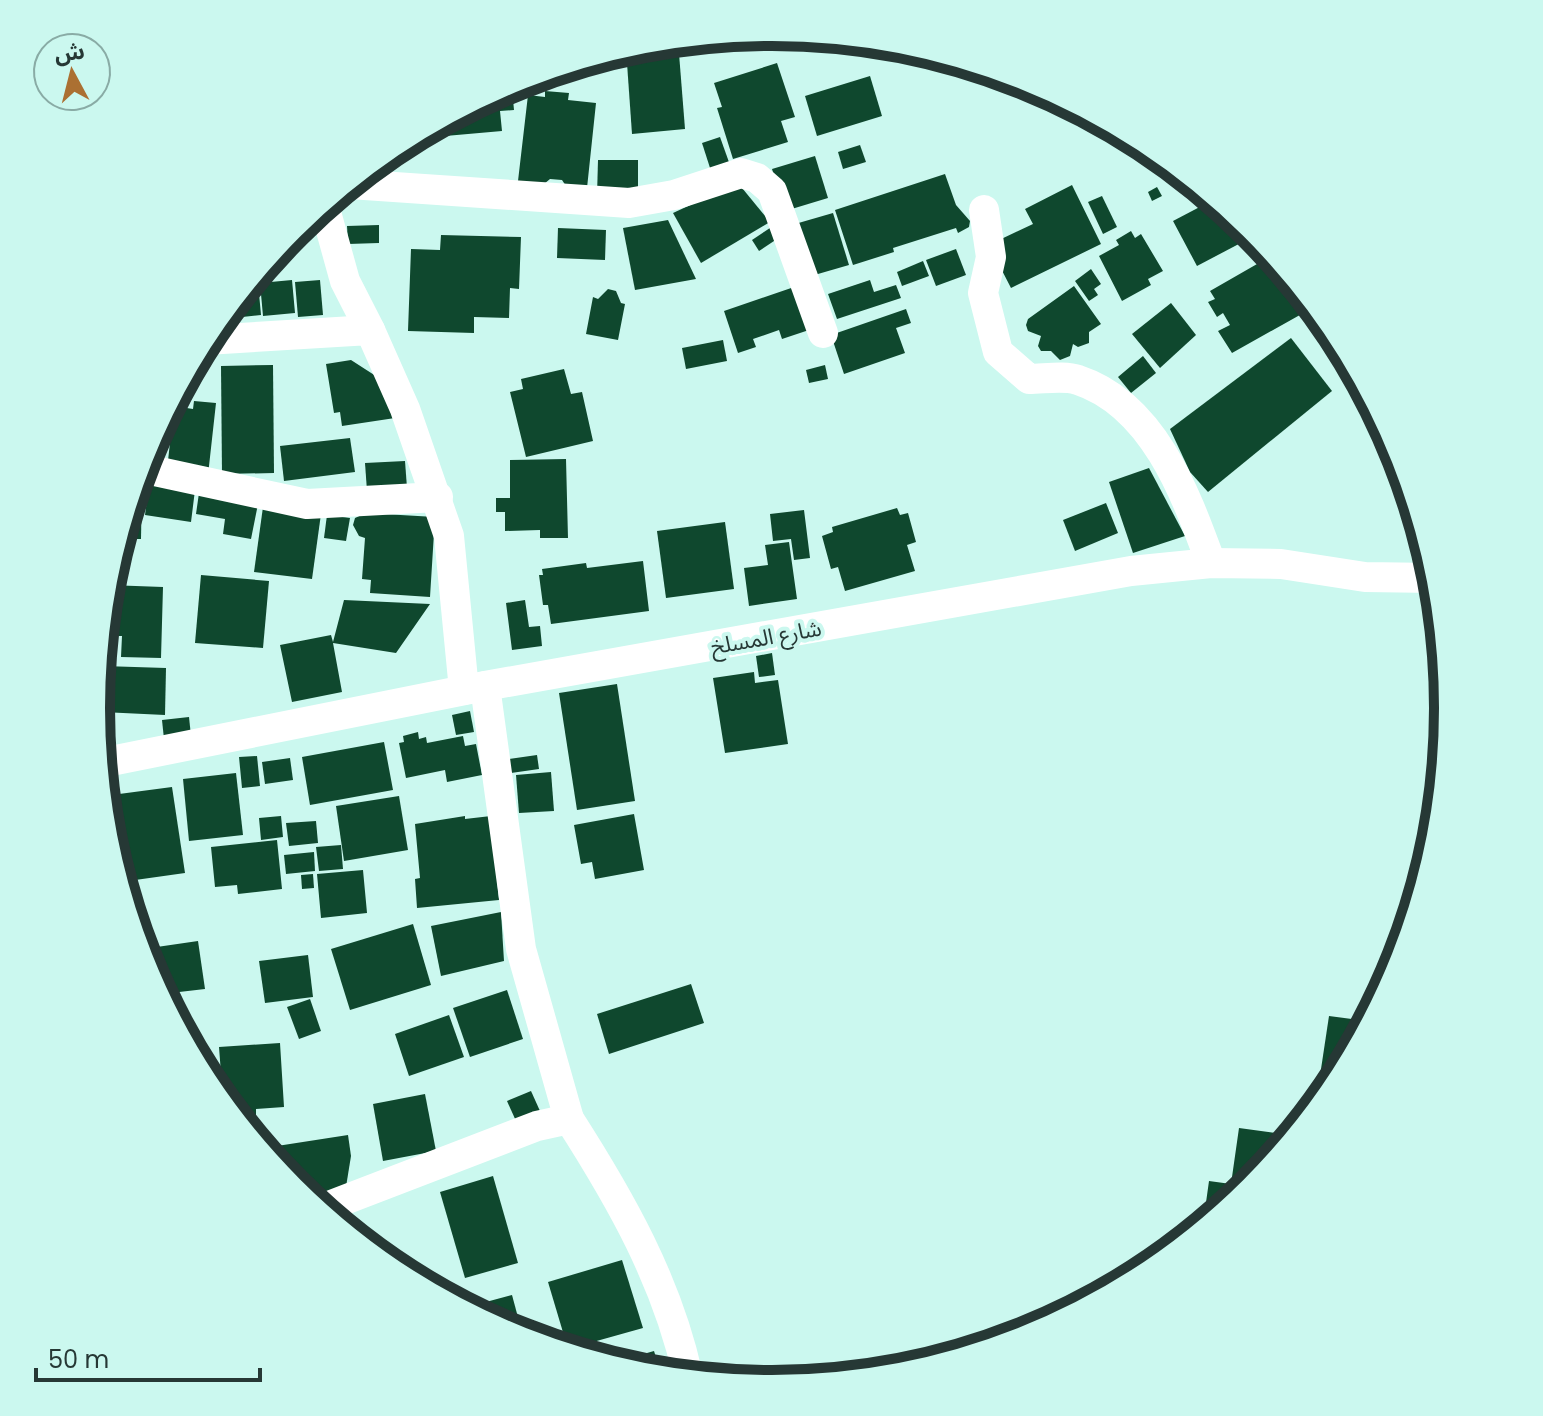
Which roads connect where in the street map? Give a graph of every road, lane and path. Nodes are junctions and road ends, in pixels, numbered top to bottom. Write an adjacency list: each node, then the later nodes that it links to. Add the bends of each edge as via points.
1 (365, 185): 5 (street, via 629,203 741,173 757,178 772,191)
2 (984, 210): 9 (street, via 991,257 983,293 998,352 1029,379 1075,379 1108,393 1126,409 1151,436 1189,503)
3 (327, 217): 4 (street, via 345,281)
4 (370, 330): 6 (street); 8 (street)
5 (823, 333)
6 (222, 339)
7 (154, 471): 8 (street, via 307,504)
8 (438, 497): 11 (street)
9 (1211, 563): 10 (street, شارع المسلخ); 11 (street, شارع المسلخ, via 1039,586)
10 (1421, 578)
11 (475, 688): 12 (street, شارع المسلخ); 13 (street, via 521,949)
12 (112, 761)
13 (569, 1119): 14 (street, via 537,1126); 15 (street, via 635,1227)
14 (333, 1204)
15 (684, 1364)

